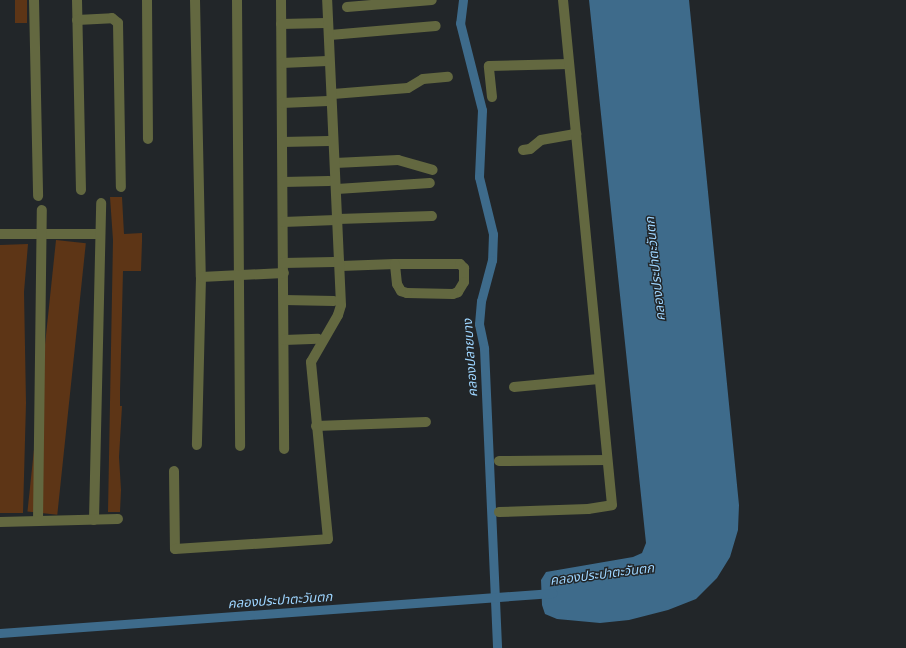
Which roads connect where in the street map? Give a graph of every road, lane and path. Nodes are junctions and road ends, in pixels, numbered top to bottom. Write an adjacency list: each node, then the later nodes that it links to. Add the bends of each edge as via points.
1 (34, 0): 37 (street)
2 (77, 0): 12 (street)
3 (147, 0): 25 (street)
4 (195, 0): 51 (street)
5 (237, 0): 50 (street)
6 (281, 0): 14 (street)
7 (327, 0): 16 (street)
8 (432, 0): 10 (street)
9 (563, 0): 19 (street)
10 (393, 1): 11 (street)
11 (347, 7)
12 (78, 20): 34 (street, via 112,18 118,23); 36 (street)
13 (326, 23): 14 (street)
14 (281, 24): 18 (street)
15 (436, 26): 16 (street)
16 (330, 35): 22 (street)
17 (327, 61): 18 (street)
18 (282, 63): 23 (street)
19 (569, 64): 21 (street, via 489,66); 24 (street)
20 (448, 77): 22 (street, via 423,79 408,88)
21 (492, 97)
22 (330, 98): 23 (street); 29 (street)
23 (282, 103): 27 (street)
24 (576, 134): 28 (street, via 541,140 530,149); 56 (street)
25 (148, 139)
26 (329, 141): 27 (street)
27 (282, 142): 32 (street)
28 (523, 150)
29 (335, 163): 30 (street, via 398,160); 35 (street)
30 (433, 170)
31 (329, 180): 32 (street)
32 (283, 182): 42 (street)
33 (430, 183): 35 (street)
34 (121, 187)
35 (337, 189): 41 (street)
36 (81, 190)
37 (38, 196)
38 (101, 203): 45 (street)
39 (42, 210): 44 (street)
40 (432, 216): 41 (street)
41 (337, 219): 42 (street); 47 (street)
42 (283, 222): 46 (street)
43 (0, 234): 44 (street)
44 (42, 234): 45 (street); 69 (street)
45 (100, 234): 67 (street)
46 (284, 263): 47 (street); 49 (street)
47 (338, 264): 48 (street); 59 (street, via 340,310 310,362)
48 (395, 264): 48 (street, via 397,284 407,293 453,294 458,292 464,282 464,268 460,264)
49 (284, 273): 50 (street); 52 (street)
50 (241, 274): 51 (street); 61 (street)
51 (201, 276): 60 (street)
52 (284, 300): 53 (street); 55 (street)
53 (334, 301)
54 (318, 339): 55 (street)
55 (284, 340): 62 (street)
56 (599, 379): 57 (street); 63 (street)
57 (514, 387)
58 (426, 422): 59 (street)
59 (316, 426): 65 (street, via 328,539 175,549)
60 (197, 445)
61 (240, 446)
62 (284, 449)
63 (607, 460): 64 (street); 66 (street, via 612,505 588,509)
64 (499, 461)
65 (174, 471)
66 (499, 512)
67 (94, 520): 68 (street); 69 (street)
68 (118, 520)
69 (38, 521): 70 (street)
70 (0, 522)

